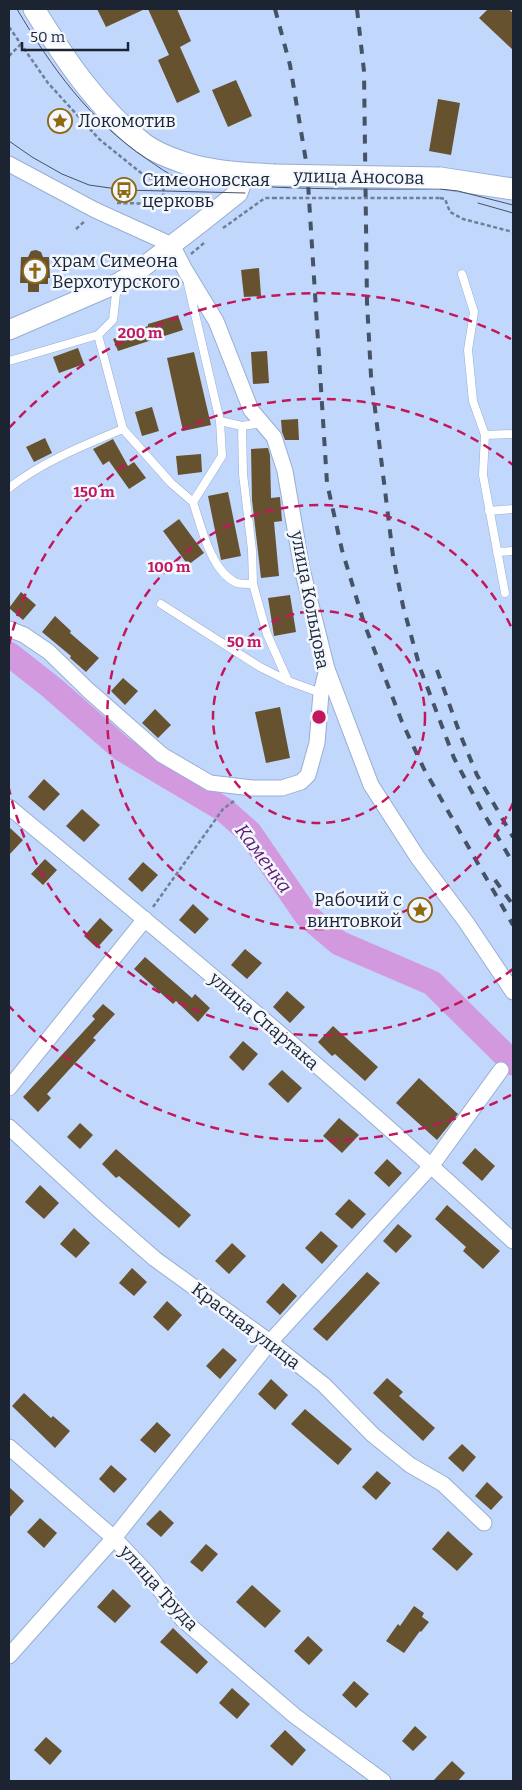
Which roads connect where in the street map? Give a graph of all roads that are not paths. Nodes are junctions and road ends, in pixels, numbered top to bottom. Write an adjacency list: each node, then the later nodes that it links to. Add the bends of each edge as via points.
1 (34, 9): 3 (main road, улица Аносова, via 59,51 104,107 145,145 184,163)
2 (9, 164): 5 (street, via 95,210)
3 (245, 173): 4 (main road, улица Аносова, bridge, via 440,188); 5 (street, via 238,192)
4 (513, 189)
5 (172, 245): 6 (street, улица Кольцова); 8 (street)
6 (183, 266): 12 (lane); 13 (street, улица Кольцова, via 216,321 251,410)
7 (462, 274): 17 (lane, via 474,312 468,350 473,401)
8 (118, 282): 9 (street); 10 (lane, via 113,320)
9 (9, 330)
10 (98, 336): 11 (lane); 15 (lane)
11 (9, 361)
12 (220, 421): 14 (lane); 19 (lane, via 222,456)
13 (262, 423): 14 (lane); 28 (street, улица Кольцова, via 274,437 285,471 302,568)
14 (242, 426): 24 (lane)
15 (123, 429): 18 (lane, via 24,476); 19 (lane, via 171,483)
16 (513, 434): 17 (lane)
17 (485, 435): 21 (lane, via 483,475)
18 (9, 488)
19 (193, 502): 24 (lane, via 210,551 224,572 237,583)
20 (513, 509): 21 (lane)
21 (489, 511): 23 (lane)
22 (513, 551): 23 (lane)
23 (497, 552): 25 (lane)
24 (253, 584): 29 (lane, via 267,634)
25 (505, 593)
26 (161, 604): 29 (lane, via 260,667)
27 (9, 629): 30 (street, улица Кольцова, via 48,652 162,755 210,783 282,788 301,782 308,775 317,744)
28 (327, 669): 30 (street, улица Кольцова); 33 (street, via 371,785 418,858)
29 (288, 681): 30 (lane)
30 (321, 693)
31 (9, 806): 32 (street, улица Спартака)
32 (145, 919): 35 (street); 37 (street, улица Спартака)
33 (513, 992)
34 (501, 1070): 37 (street)
35 (9, 1088)
36 (9, 1127): 39 (street, Красная улица, via 154,1258)
37 (432, 1165): 38 (street, улица Спартака); 39 (street)
38 (513, 1241)
39 (270, 1342): 41 (street, Красная улица, via 324,1385 373,1435 410,1465 443,1484); 42 (street)
40 (9, 1447): 42 (street, улица Труда)
41 (484, 1523)
42 (114, 1538): 43 (street); 44 (street, улица Труда, via 153,1580 182,1619 296,1716)
43 (9, 1656)
44 (383, 1781)

